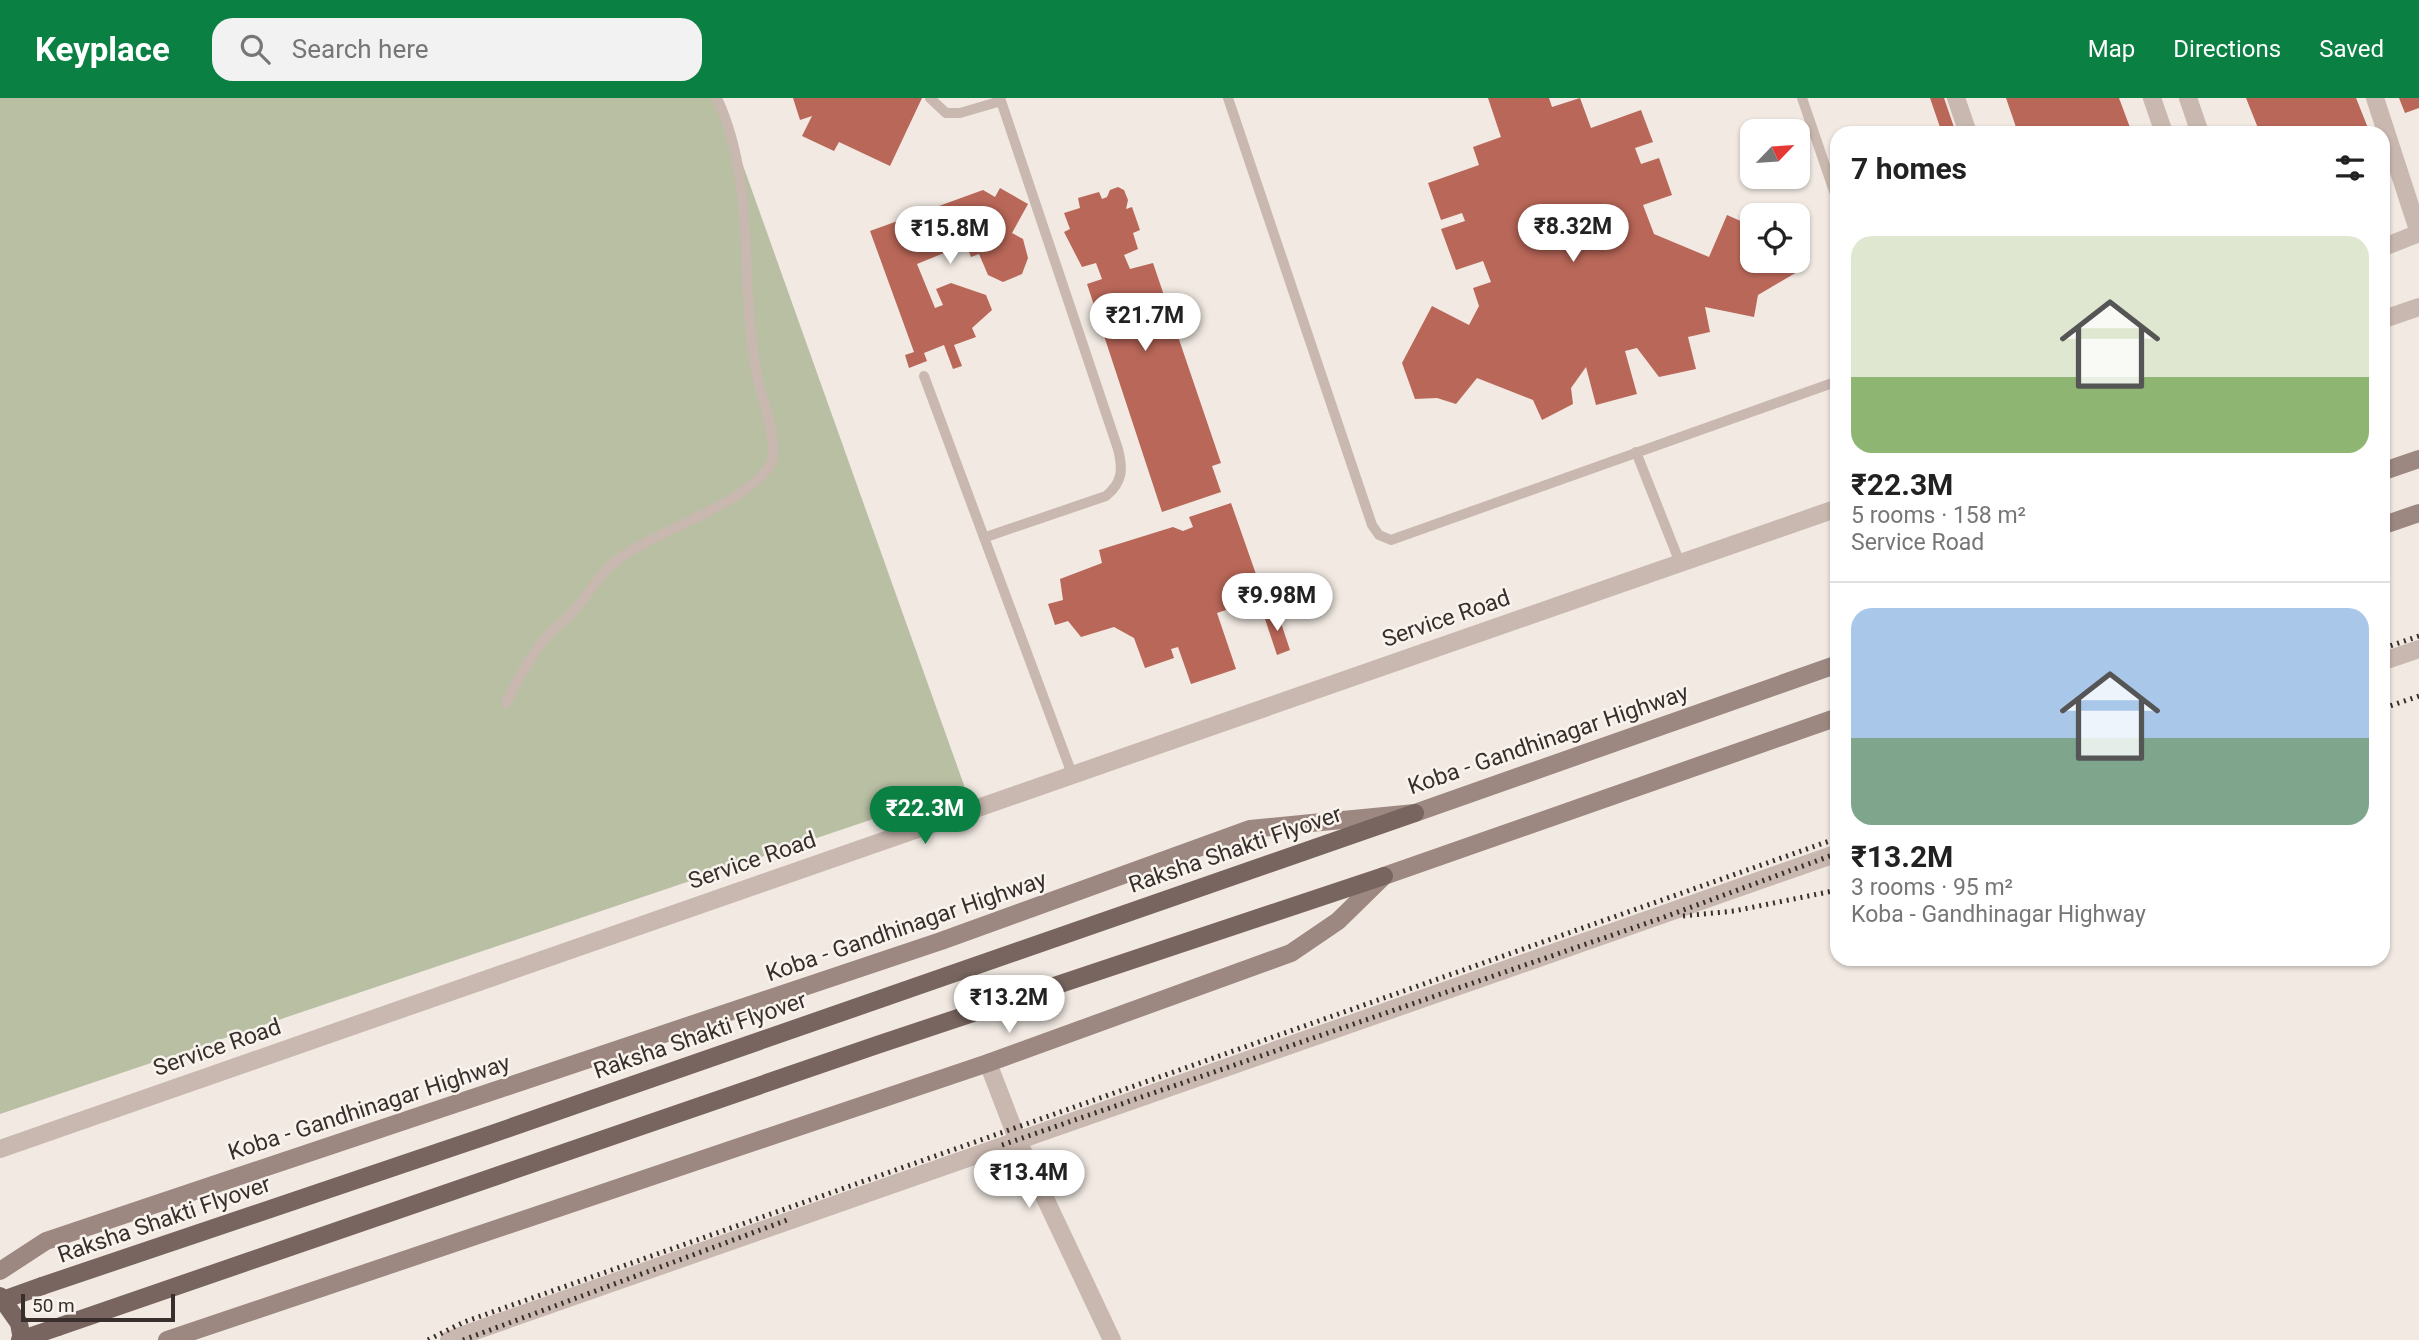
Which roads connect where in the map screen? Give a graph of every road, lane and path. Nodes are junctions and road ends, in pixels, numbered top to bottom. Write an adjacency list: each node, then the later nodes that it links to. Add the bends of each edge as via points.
1 (717, 98): 33 (lane, via 736,149 748,253 753,359 774,445 772,465 741,492 606,568 572,613 547,636)
2 (930, 98): 9 (lane, via 946,113 960,113)
3 (1228, 98): 22 (lane, via 1379,535 1391,540)
4 (1802, 98): 15 (lane)
5 (1956, 98): 10 (street)
6 (2152, 98): 11 (street)
7 (2188, 98): 12 (street)
8 (2375, 98): 13 (street)
9 (1000, 99): 28 (lane, via 1118,449 1121,476 1106,496)
10 (1966, 126)
11 (2162, 126)
12 (2198, 126)
13 (2384, 126)
14 (2390, 144): 16 (street)
15 (1830, 180)
16 (2419, 233): 17 (street)
17 (2390, 245)
18 (2419, 307): 19 (street)
19 (2390, 317)
20 (924, 376): 28 (lane)
21 (1830, 384): 22 (lane)
22 (1636, 452): 29 (lane)
23 (2419, 459): 24 (main road)
24 (2390, 469)
25 (1830, 511): 29 (street, Service Road)
26 (2419, 513): 27 (main road)
27 (2390, 523)
28 (986, 537): 35 (lane)
29 (1680, 563): 35 (street, Service Road)
30 (2419, 649): 31 (street)
31 (2390, 659)
32 (1830, 667): 36 (main road, Koba - Gandhinagar Highway)
33 (506, 703)
34 (1830, 720): 38 (main road)
35 (1072, 774): 41 (street, Service Road)
36 (1415, 813): 42 (main road, Koba - Gandhinagar Highway, via 1250,829 941,941 46,1241); 43 (main road, Raksha Shakti Flyover, bridge, via 489,1135)
37 (1830, 856): 40 (street)
38 (1384, 876): 39 (main road, via 1338,921 1292,953); 44 (main road, bridge)
39 (988, 1063): 40 (street); 45 (main road)
40 (1018, 1141): 46 (street); 47 (street)
41 (0, 1149)
42 (0, 1271)
43 (0, 1299): 44 (main road, via 19,1323)
44 (21, 1340)
45 (167, 1340)
46 (449, 1340)
47 (1112, 1340)

